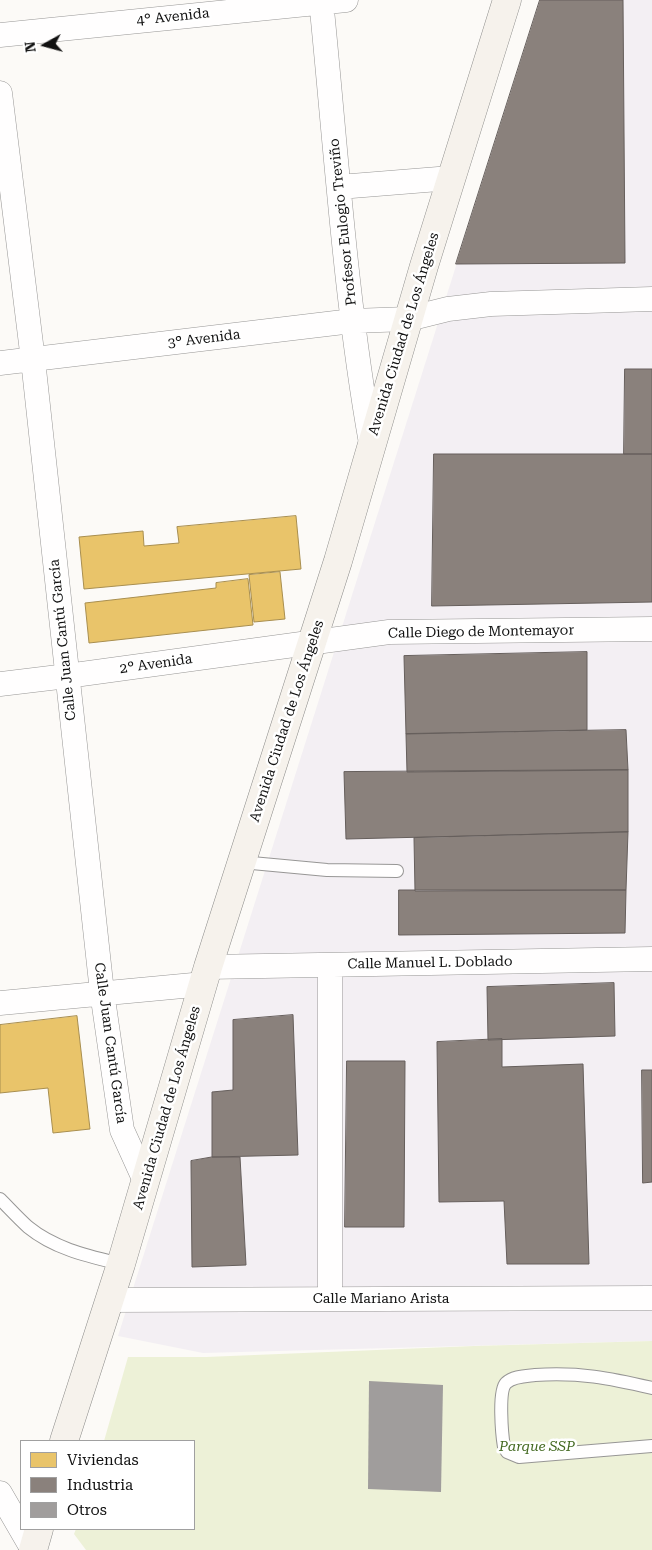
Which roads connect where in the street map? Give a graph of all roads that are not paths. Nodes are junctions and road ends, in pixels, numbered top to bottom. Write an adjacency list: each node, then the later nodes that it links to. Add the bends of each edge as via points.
1 (346, 0): 3 (street, 4° Avenida)
2 (506, 0): 6 (street, Avenida Ciudad de Los Ángeles)
3 (321, 1): 4 (street, 4° Avenida); 7 (street, Profesor Eulogio Treviño)
4 (0, 35)
5 (0, 93): 11 (street, Calle Juan Cantú García)
6 (452, 178): 7 (street); 9 (street, Avenida Ciudad de Los Ángeles)
7 (339, 186): 10 (street, Profesor Eulogio Treviño)
8 (652, 299): 9 (street, 3° Avenida, via 490,304 448,309)
9 (408, 319): 10 (street, 3° Avenida); 13 (street, Avenida Ciudad de Los Ángeles)
10 (352, 321): 11 (street, 3° Avenida); 13 (street, Profesor Eulogio Treviño)
11 (33, 360): 12 (street, 3° Avenida); 16 (street, Calle Juan Cantú García)
12 (0, 363)
13 (372, 443): 15 (street, Avenida Ciudad de Los Ángeles)
14 (652, 629): 15 (street, Calle Diego de Montemayor, via 389,632)
15 (312, 643): 16 (street, 2° Avenida); 18 (street, Avenida Ciudad de Los Ángeles)
16 (67, 676): 17 (street, 2° Avenida); 23 (street, Calle Juan Cantú García)
17 (0, 684)
18 (241, 862): 19 (lane, via 327,870); 22 (street, Avenida Ciudad de Los Ángeles)
19 (398, 871)
20 (652, 959): 21 (street, Calle Manuel L. Doblado)
21 (330, 965): 22 (street, Calle Manuel L. Doblado); 29 (street)
22 (206, 975): 23 (street, Calle Manuel L. Doblado); 25 (street, Avenida Ciudad de Los Ángeles)
23 (102, 992): 24 (street, Calle Manuel L. Doblado); 25 (street, Calle Juan Cantú García, via 122,1130)
24 (0, 1003)
25 (146, 1182): 27 (street, Avenida Ciudad de Los Ángeles)
26 (0, 1199): 27 (lane, via 28,1227 56,1245)
27 (121, 1264): 30 (street, Avenida Ciudad de Los Ángeles)
28 (652, 1298): 29 (street, Calle Mariano Arista)
29 (330, 1299): 30 (street, Calle Mariano Arista)
30 (110, 1300): 32 (street, Avenida Ciudad de Los Ángeles)
31 (652, 1388): 33 (lane, via 564,1373 521,1376 505,1383 502,1388 504,1447 512,1455)
32 (64, 1440)
33 (652, 1446)
34 (0, 1494): 35 (street)
35 (20, 1528)
36 (21, 1530): 38 (street)
37 (39, 1530): 38 (street)
38 (33, 1550)

